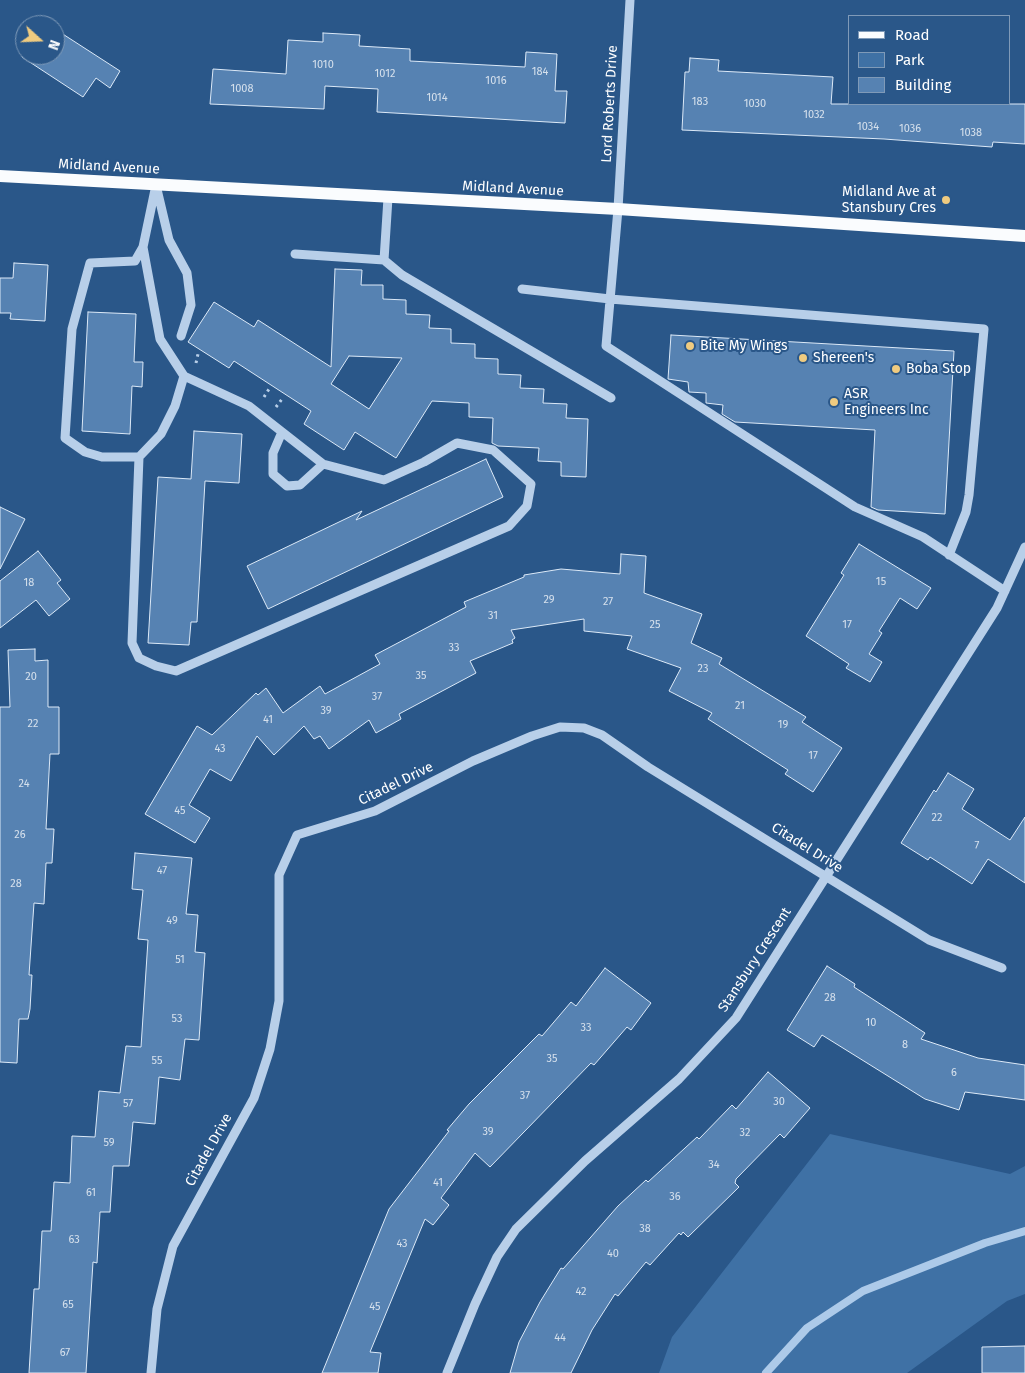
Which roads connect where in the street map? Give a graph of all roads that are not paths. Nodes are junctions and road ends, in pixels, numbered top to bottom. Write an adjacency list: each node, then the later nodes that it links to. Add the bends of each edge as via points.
1 (630, 0): 5 (street, Lord Roberts Drive)
2 (0, 176): 3 (main road, Midland Avenue)
3 (156, 185): 4 (main road, Midland Avenue); 7 (street); 12 (street, via 169,240 187,273 191,305)
4 (388, 198): 5 (main road, Midland Avenue); 9 (street)
5 (618, 209): 6 (main road, Midland Avenue); 11 (street, Lord Roberts Drive)
6 (1025, 236)
7 (143, 247): 13 (street, via 160,339); 16 (street, via 135,261 90,263 72,329 65,438 85,452 102,457)
8 (295, 254): 9 (street)
9 (384, 260): 14 (street, via 402,275)
10 (522, 290): 11 (street)
11 (610, 299): 19 (street, Lord Roberts Drive, via 606,346 855,507 923,537); 19 (street, via 984,330 969,495 966,512)
12 (181, 336)
13 (184, 376): 15 (street, via 249,406); 16 (street, via 175,406 161,434)
14 (610, 398)
15 (282, 432): 17 (street); 17 (street, via 273,453 273,474 287,486 300,486)
16 (139, 457): 17 (street, via 132,643 140,658 176,671 509,526 527,506 531,484 494,450 457,443 384,480)
17 (323, 464)
18 (1025, 547): 20 (street, Stansbury Crescent)
19 (949, 555): 20 (street)
20 (1005, 591): 21 (street, Stansbury Crescent)
21 (825, 875): 22 (street, Citadel Drive, via 929,940); 23 (street, Citadel Drive, via 648,767 602,735 584,728 560,726 473,761 375,811 297,835 279,875 279,1001 270,1048 254,1098 174,1246 157,1309); 24 (street, Stansbury Crescent, via 736,1018 678,1079 585,1161 516,1229 490,1273)
22 (1002, 968)
23 (151, 1373)
24 (448, 1373)

